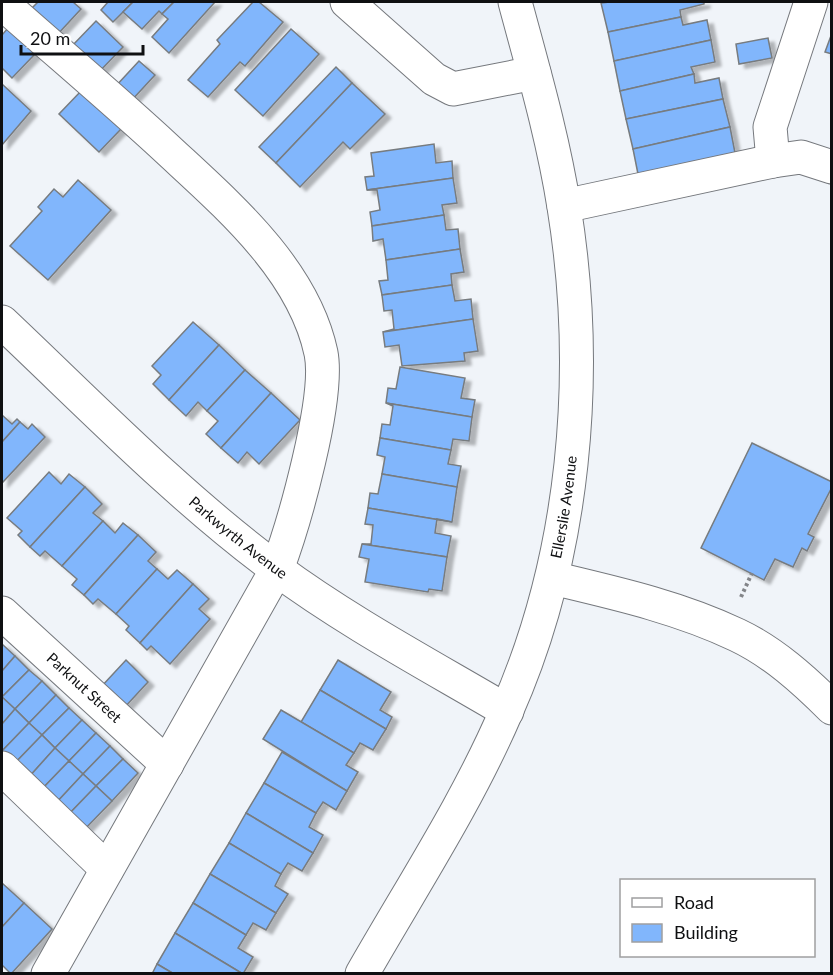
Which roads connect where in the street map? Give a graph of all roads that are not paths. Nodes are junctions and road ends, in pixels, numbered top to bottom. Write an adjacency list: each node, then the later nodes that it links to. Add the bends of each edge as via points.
1 (347, 2): 5 (street, via 434,79 453,89)
2 (515, 2): 5 (street, Ellerslie Avenue)
3 (811, 2): 6 (street, via 770,127)
4 (2, 3): 10 (street, via 214,192 289,279 309,315 321,355 320,399 292,529)
5 (534, 73): 8 (street, Ellerslie Avenue)
6 (773, 161): 7 (street, via 801,157); 8 (street)
7 (831, 167)
8 (564, 206): 11 (street, Ellerslie Avenue, via 574,281 573,422 567,492)
9 (2, 322): 10 (street, Parkwyrth Avenue, via 190,498)
10 (277, 569): 14 (street, Parkwyrth Avenue, via 319,599); 15 (street)
11 (552, 578): 13 (street, via 666,606 738,635 778,661); 14 (street, Ellerslie Avenue)
12 (2, 613): 15 (street, Parknut Street)
13 (831, 708)
14 (507, 711): 19 (street, Ellerslie Avenue, via 465,795)
15 (167, 764): 17 (street)
16 (2, 768): 17 (street)
17 (107, 869): 18 (street)
18 (48, 974)
19 (362, 974)

